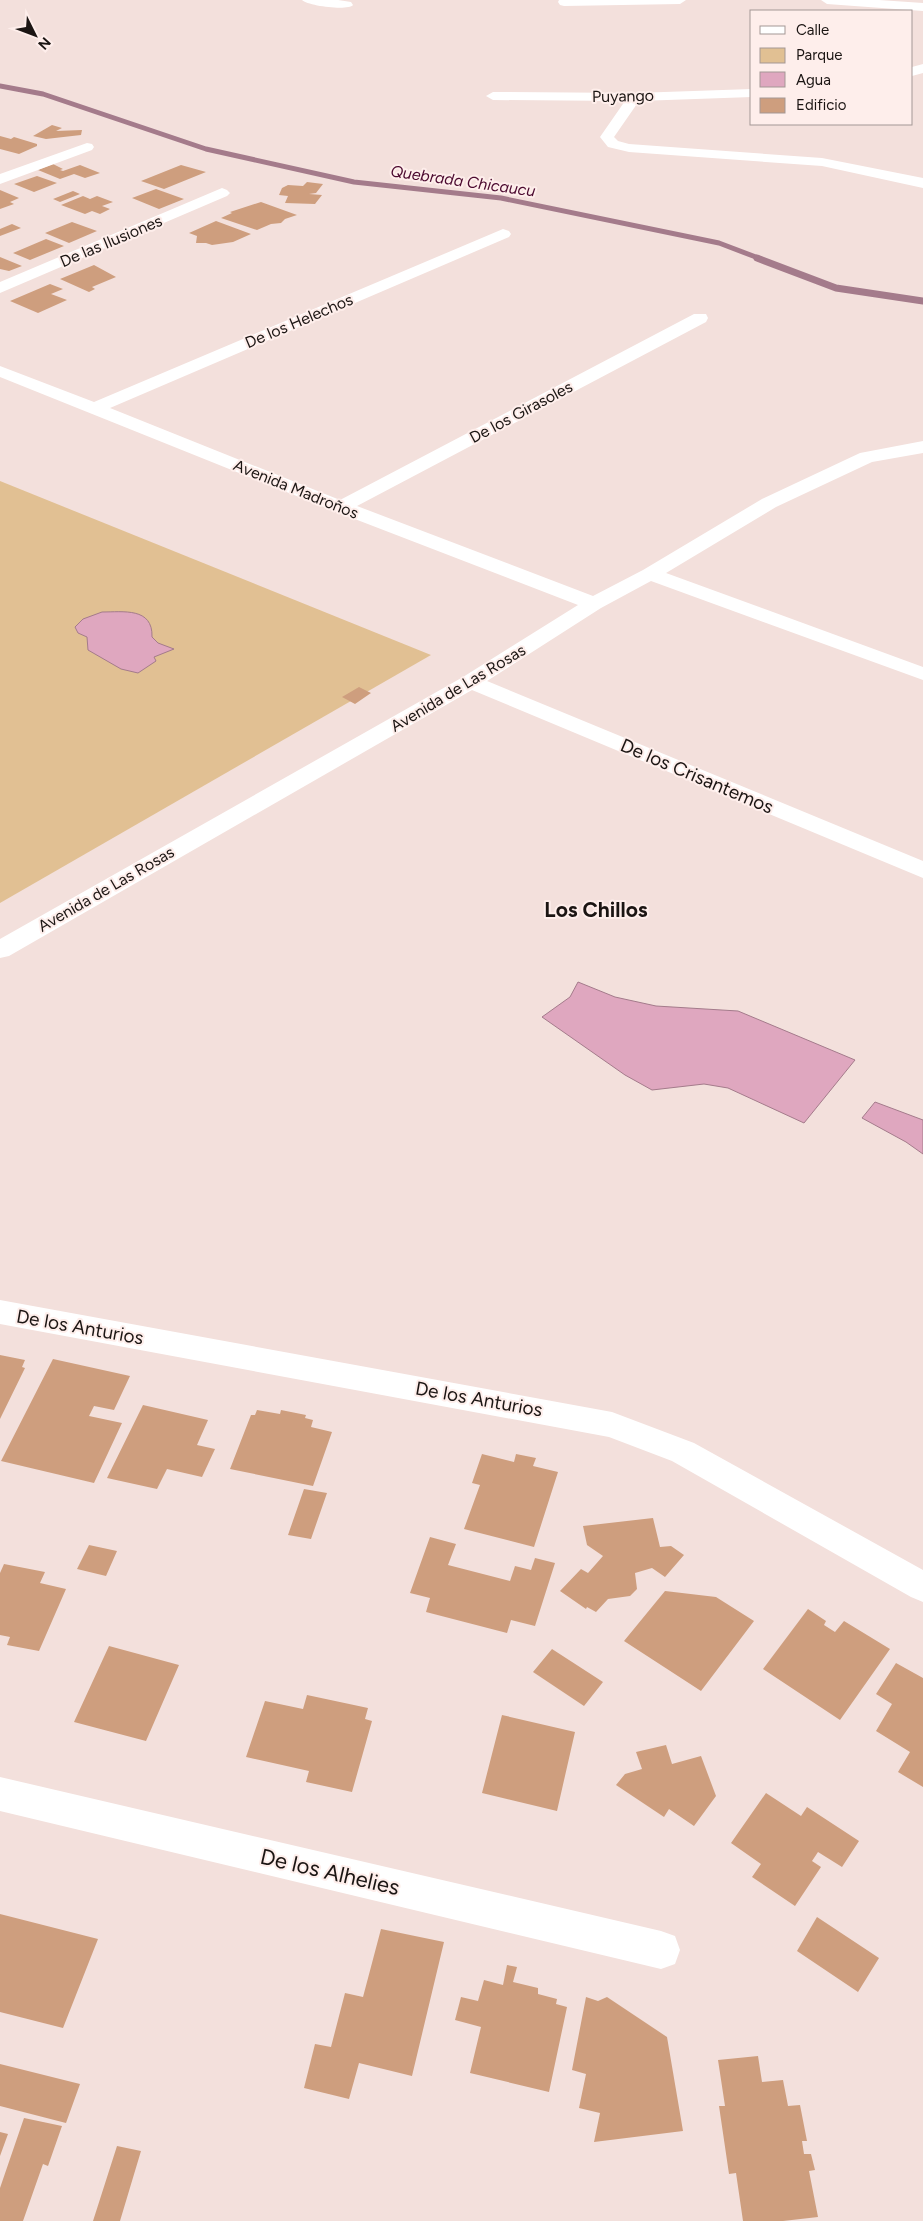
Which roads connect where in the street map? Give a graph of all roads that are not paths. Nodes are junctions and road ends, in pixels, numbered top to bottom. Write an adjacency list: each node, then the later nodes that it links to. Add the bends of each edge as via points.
1 (308, 0): 5 (street)
2 (680, 0): 4 (street)
3 (827, 0): 6 (street)
4 (564, 2)
5 (347, 6)
6 (923, 7)
7 (750, 93): 9 (street, Puyango)
8 (494, 96): 9 (street, Puyango)
9 (636, 97): 12 (street, via 608,136 613,144 629,148 822,162)
10 (87, 147): 11 (street)
11 (0, 179)
12 (923, 183)
13 (222, 193): 15 (street, De las Ilusiones)
14 (503, 234): 18 (street, De los Helechos)
15 (0, 288)
16 (700, 318): 20 (street, De los Girasoles)
17 (0, 371): 18 (street, Avenida Madroños)
18 (95, 408): 20 (street, Avenida Madroños)
19 (923, 447): 21 (street, Avenida de Las Rosas, via 867,457 769,502)
20 (341, 507): 22 (street, Avenida Madroños)
21 (650, 574): 22 (street, Avenida de Las Rosas); 23 (street)
22 (594, 604): 24 (street, Avenida de Las Rosas)
23 (923, 674)
24 (471, 682): 25 (street, De los Crisantemos); 26 (street, Avenida de Las Rosas)
25 (923, 870)
26 (0, 950)
27 (0, 1312): 28 (street, De los Anturios, via 612,1425 683,1452)
28 (923, 1586)
29 (0, 1794): 30 (street, De los Alhelies)
30 (661, 1950)

